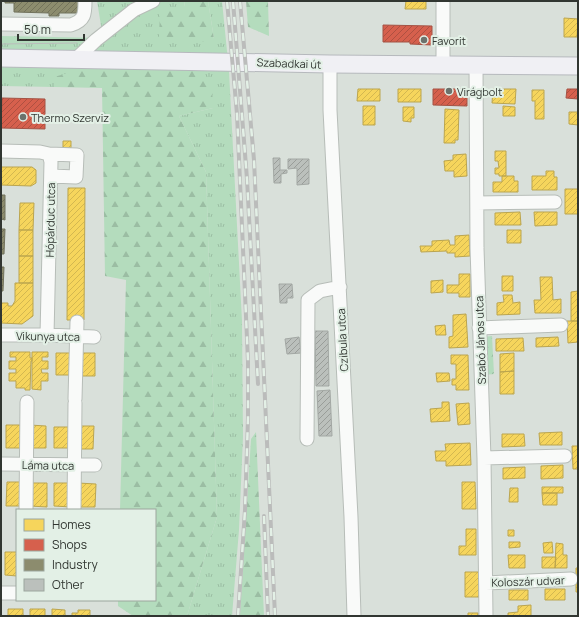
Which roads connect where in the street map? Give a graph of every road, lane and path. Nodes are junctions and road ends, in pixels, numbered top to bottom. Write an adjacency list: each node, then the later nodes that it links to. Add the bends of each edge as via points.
1 (85, 1): 4 (street, via 82,18 78,23 71,25)
2 (153, 1): 6 (street, via 134,10)
3 (443, 1): 8 (street)
4 (1, 24)
5 (1, 58): 6 (main road, Szabadkai út)
6 (76, 59): 7 (main road, Szabadkai út)
7 (330, 64): 8 (main road, Szabadkai út); 16 (street, Czibula utca, via 330,110)
8 (443, 64): 9 (main road, Szabadkai út)
9 (476, 65): 10 (main road, Szabadkai út); 15 (street, Szabó János utca)
10 (578, 66)
11 (1, 151): 12 (street)
12 (49, 154): 13 (street, Hópárduc utca); 13 (street, via 77,155 76,177)
13 (51, 176): 21 (street, Hópárduc utca)
14 (555, 202): 15 (street)
15 (477, 204): 19 (street, Szabó János utca)
16 (340, 287): 25 (street, via 320,291 308,300); 38 (street, Czibula utca)
17 (77, 322): 22 (street)
18 (561, 325): 19 (street)
19 (479, 328): 27 (street, Szabó János utca)
20 (1, 335): 21 (street, Vikunya utca)
21 (48, 335): 22 (street, Vikunya utca)
22 (77, 336): 23 (street, Vikunya utca); 30 (street)
23 (94, 337)
24 (27, 402): 29 (street)
25 (307, 439)
26 (565, 456): 27 (street)
27 (484, 458): 35 (street, Szabó János utca)
28 (1, 464): 29 (street, Láma utca)
29 (26, 464): 30 (street, Láma utca); 32 (street)
30 (74, 465): 31 (street, Láma utca); 33 (street)
31 (95, 466)
32 (26, 509)
33 (74, 509)
34 (571, 579): 35 (street, Koloszár udvar)
35 (486, 582): 39 (street, Szabó János utca)
36 (1, 593): 37 (street)
37 (16, 593)
38 (354, 616)
39 (486, 616)

